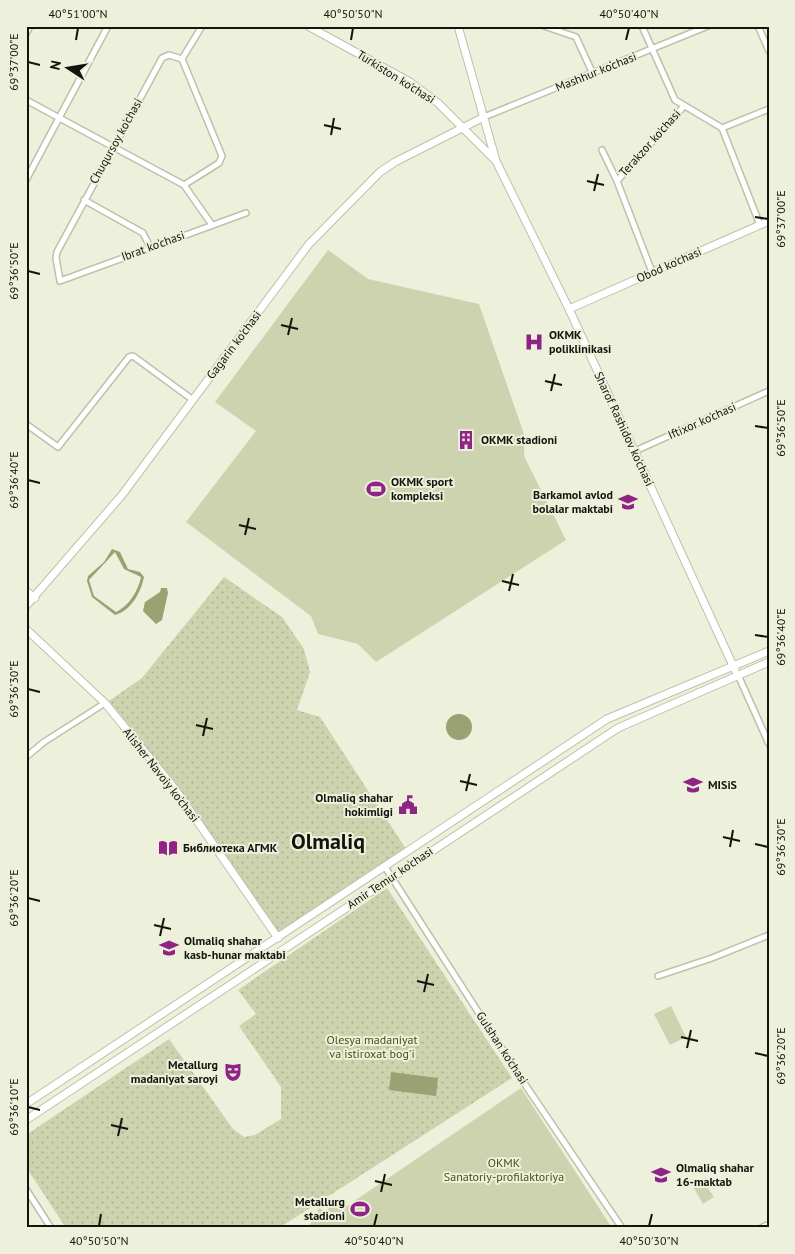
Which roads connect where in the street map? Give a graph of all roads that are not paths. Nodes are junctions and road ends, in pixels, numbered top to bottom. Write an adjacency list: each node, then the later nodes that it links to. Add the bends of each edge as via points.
1 (30, 26): 10 (street)
2 (108, 26): 19 (street)
3 (202, 26): 13 (street)
4 (308, 26): 20 (main road, Turkiston ko'chasi, via 410,82)
5 (544, 26): 14 (street, via 576,37)
6 (642, 26): 11 (street, Terakzor ko'chasi)
7 (708, 26): 11 (street, Mashhur ko‘chasi)
8 (758, 26): 12 (street)
9 (460, 27): 18 (main road, Sharof Rashidov ko'chasi)
10 (26, 34)
11 (652, 49): 14 (street, Mashhur ko‘chasi); 16 (street, Terakzor ko'chasi, via 675,100)
12 (769, 51)
13 (182, 59): 22 (street, Chuqursoy ko'chasi, via 169,55 162,58); 27 (street, via 222,156 219,163)
14 (593, 74): 18 (street, Mashhur ko‘chasi)
15 (26, 100): 19 (street)
16 (684, 106): 21 (street, Terakzor ko'chasi); 26 (street, Terakzor ko'chasi)
17 (769, 109): 21 (street)
18 (484, 117): 20 (main road, Gagarin ko'chasi); 24 (main road, Sharof Rashidov ko'chasi)
19 (59, 118): 22 (street); 25 (street)
20 (464, 127): 24 (main road, Turkiston ko'chasi); 38 (main road, Gagarin ko'chasi, via 380,172 345,206 309,244)
21 (722, 128): 32 (street)
22 (113, 147): 27 (street); 28 (street, Chuqursoy ko'chasi)
23 (602, 150): 26 (street, Terakzor ko'chasi)
24 (496, 161): 36 (main road, Sharof Rashidov ko'chasi)
25 (26, 180)
26 (617, 181): 34 (street, Terakzor ko'chasi)
27 (184, 185): 31 (street)
28 (84, 200): 33 (street, via 143,233); 35 (street, Chuqursoy ko'chasi, via 57,252)
29 (246, 212): 31 (street, Ibrat ko'chasi)
30 (769, 221): 32 (main road, Obod ko'chasi)
31 (212, 225): 33 (street, Ibrat ko'chasi)
32 (760, 225): 34 (main road, Obod ko'chasi)
33 (150, 247): 35 (street, Ibrat ko'chasi)
34 (652, 272): 36 (main road, Obod ko'chasi)
35 (60, 281)
36 (569, 308): 40 (main road, Sharof Rashidov ko'chasi)
37 (769, 391): 40 (street, Iftixor ko'chasi)
38 (193, 400): 39 (street, via 133,356 58,447); 42 (main road, Gagarin ko'chasi, via 122,495)
39 (26, 424)
40 (635, 451): 47 (main road, Sharof Rashidov ko'chasi)
41 (26, 591): 42 (main road)
42 (35, 598): 43 (main road, Gagarin ko'chasi)
43 (26, 606)
44 (26, 629): 49 (main road, Alisher Navoiy ko'chasi)
45 (769, 651): 47 (main road, Amir Temur ko'chasi)
46 (769, 662): 48 (main road, Amir Temur ko'chasi)
47 (733, 666): 48 (main road, Sharof Rashidov ko'chasi); 52 (main road, Amir Temur ko'chasi, via 607,719)
48 (738, 675): 50 (street, Sharof Rashidov ko'chasi); 53 (main road, Amir Temur ko'chasi, via 618,728)
49 (105, 703): 51 (street); 55 (main road, Alisher Navoiy ko'chasi, via 175,789)
50 (769, 744)
51 (26, 757)
52 (385, 867): 53 (street, Gulshan ko'chasi); 55 (main road, Amir Temur ko'chasi)
53 (391, 876): 58 (main road, Amir Temur ko'chasi); 66 (street, Gulshan ko'chasi)
54 (769, 935): 57 (street)
55 (278, 938): 56 (main road, Amir Temur ko'chasi)
56 (227, 972): 58 (main road); 59 (main road, Amir Temur ko'chasi)
57 (658, 976)
58 (233, 982): 60 (main road, Amir Temur ko'chasi)
59 (133, 1034): 60 (main road); 61 (main road, Amir Temur ko'chasi)
60 (142, 1043): 62 (main road, Amir Temur ko'chasi)
61 (26, 1104)
62 (26, 1120)
63 (26, 1189): 65 (street)
64 (769, 1224): 67 (street)
65 (51, 1228)
66 (622, 1228)
67 (762, 1228)

